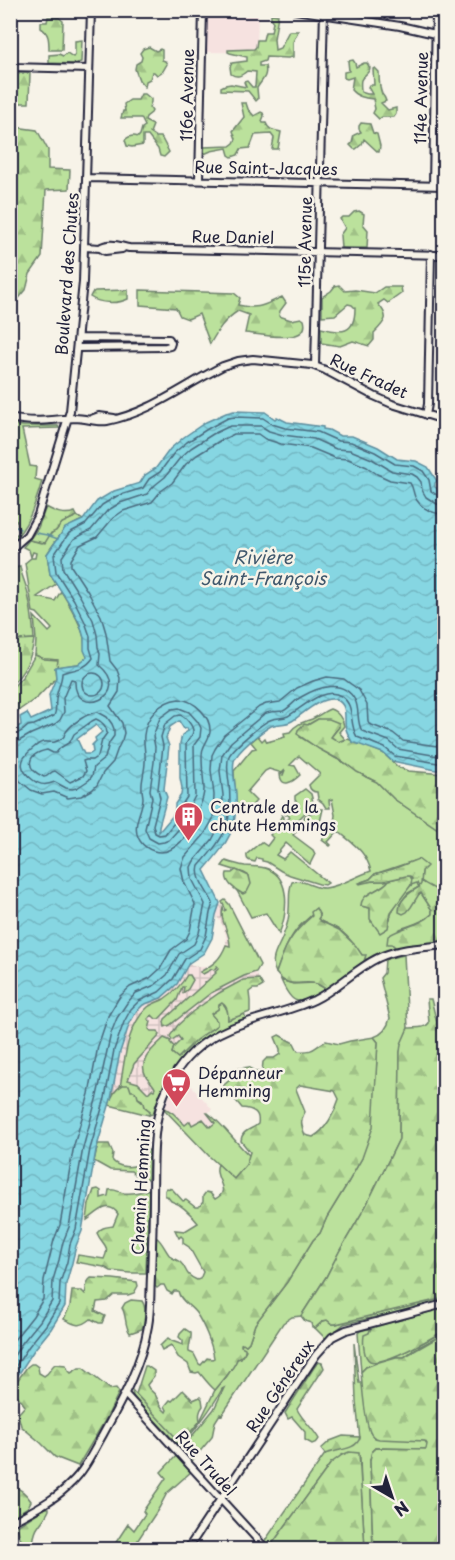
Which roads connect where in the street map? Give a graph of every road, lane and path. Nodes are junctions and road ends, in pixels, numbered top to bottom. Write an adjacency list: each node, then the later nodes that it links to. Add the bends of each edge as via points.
1 (91, 10): 9 (street, Boulevard des Chutes)
2 (203, 10): 11 (street, 116e Avenue)
3 (295, 10): 5 (street)
4 (436, 10): 6 (street, 114e Avenue)
5 (323, 13): 6 (street); 12 (street, 115e Avenue)
6 (436, 33): 7 (street); 13 (street, 114e Avenue)
7 (444, 36)
8 (10, 67): 9 (street)
9 (89, 69): 10 (street, Boulevard des Chutes)
10 (87, 178): 11 (street, Rue Saint-Jacques); 15 (street, Boulevard des Chutes)
11 (199, 180): 12 (street, Rue Saint-Jacques)
12 (319, 183): 13 (street, Rue Saint-Jacques); 16 (street, 115e Avenue)
13 (433, 186): 14 (street, Rue Saint-Jacques)
14 (444, 186)
15 (85, 247): 16 (street, Rue Daniel, via 105,251 129,248); 19 (street, Boulevard des Chutes)
16 (318, 252): 17 (street, Rue Daniel); 21 (street, 115e Avenue)
17 (431, 255): 18 (street, Rue Daniel); 22 (street)
18 (444, 255)
19 (78, 338): 20 (street, Boulevard des Chutes); 20 (street, via 167,338 171,343 166,347)
20 (77, 348): 24 (street, Boulevard des Chutes)
21 (315, 366): 22 (street, Rue Fradet, via 382,400); 24 (street, Rue Fradet, via 238,361 127,417 105,422)
22 (426, 414): 25 (street, Rue Fradet)
23 (10, 418): 24 (street, Rue Fradet)
24 (68, 419): 26 (street, Boulevard des Chutes, via 40,509 29,531)
25 (444, 420)
26 (10, 550)
27 (444, 945): 29 (street, Chemin Hemming, via 380,957 313,1000 217,1035 183,1063 162,1101 155,1132 149,1321 140,1358)
28 (444, 1304): 30 (street, Rue Généreux, via 332,1337 316,1355)
29 (125, 1394): 30 (street, Rue Trudel); 31 (street, Chemin Hemming, via 75,1479 55,1497)
30 (221, 1499): 32 (street, Rue Trudel); 33 (street, Rue Généreux)
31 (10, 1523)
32 (266, 1549)
33 (187, 1550)

